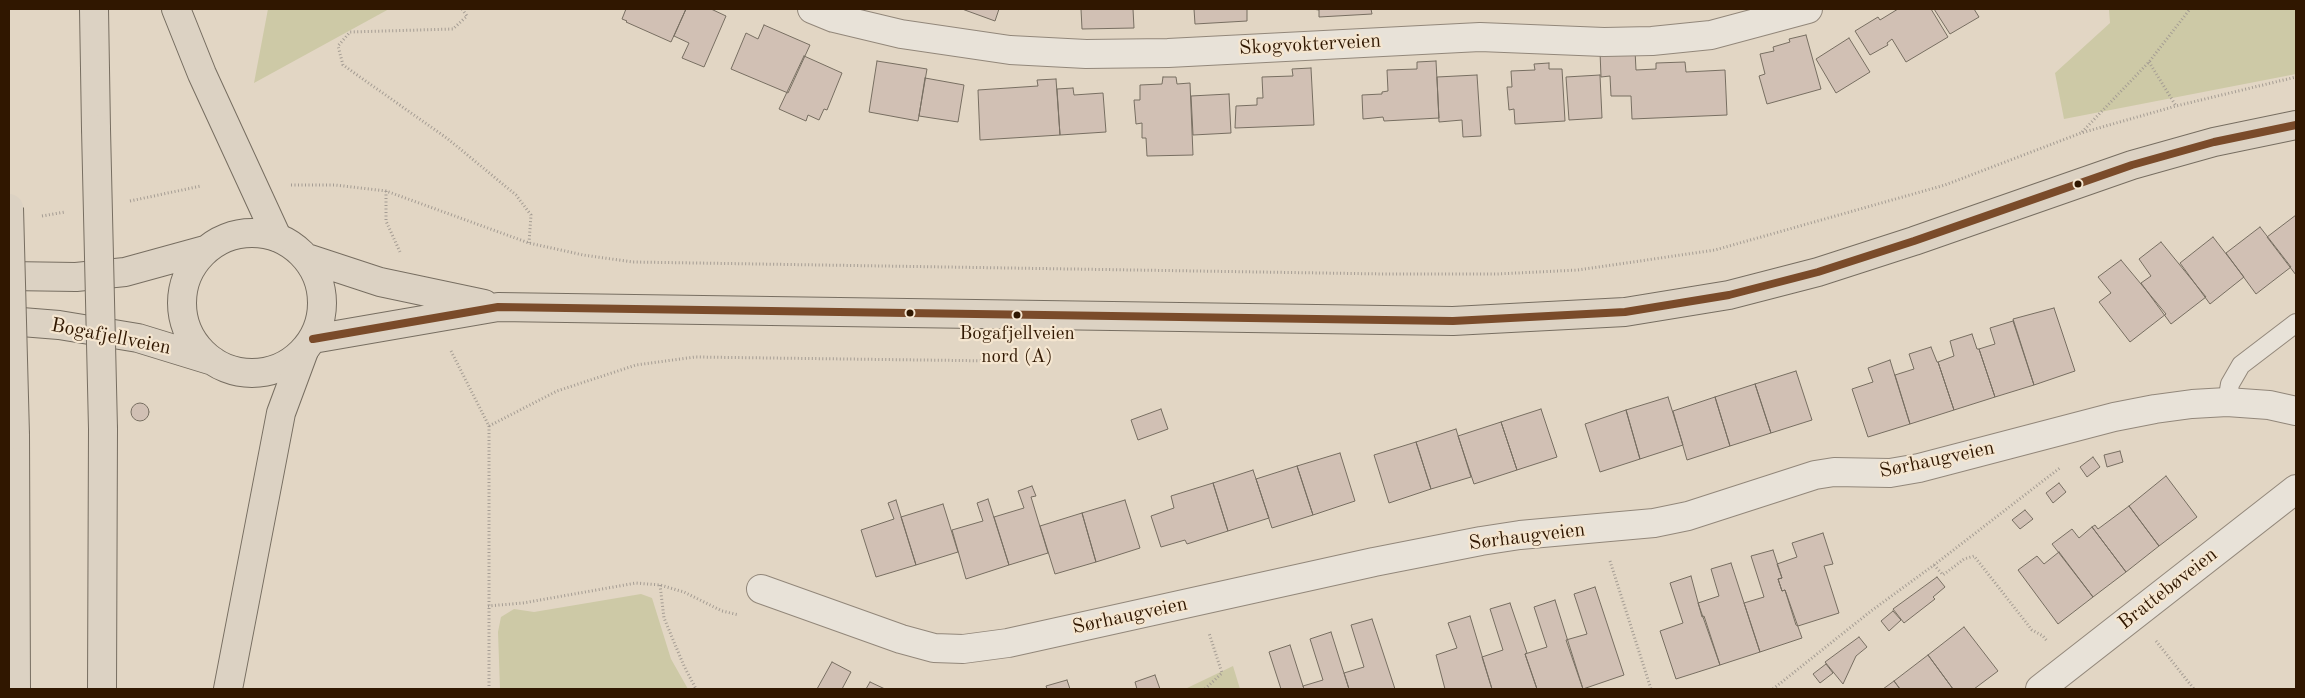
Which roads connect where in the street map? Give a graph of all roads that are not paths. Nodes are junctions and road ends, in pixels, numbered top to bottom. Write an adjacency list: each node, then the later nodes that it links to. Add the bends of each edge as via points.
1 (94, 9): 21 (main road, bridge, via 103,429)
2 (176, 9): 7 (main road, via 202,74)
3 (812, 9): 4 (street, Skogvokterveien, via 834,18 901,34 1010,50 1086,54 1168,53 1480,37 1652,41 1710,35)
4 (1808, 9)
5 (2296, 125): 11 (main road, via 2214,142 2132,165 1818,272 1729,294 1625,312 1453,321)
6 (9, 208): 20 (main road, bridge, via 15,435)
7 (277, 237): 8 (main road, via 258,232 239,234); 9 (main road, via 293,245)
8 (205, 250): 10 (main road, via 125,272 76,277); 15 (main road, via 192,266 184,286 182,307 187,328 197,346)
9 (307, 258): 11 (main road, via 380,282); 14 (main road, via 322,296 321,318)
10 (9, 276)
11 (498, 307): 14 (main road)
12 (9, 320): 15 (main road, Bogafjellveien, via 138,338)
13 (2296, 323): 16 (lane, via 2240,365 2230,384)
14 (308, 345): 15 (main road, via 288,364 269,371 230,370); 22 (main road, via 280,413)
15 (213, 361)
16 (2227, 402): 17 (street, Sørhaugveien); 19 (street, Sørhaugveien, via 2155,408 1919,468 1890,473 1815,475 1688,516 1654,523 1481,541 1008,643 963,649 934,648 901,639)
17 (2296, 411)
18 (2296, 489): 23 (street, Brattebøveien)
19 (761, 589)
20 (16, 689)
21 (102, 689)
22 (228, 689)
23 (2040, 689)

